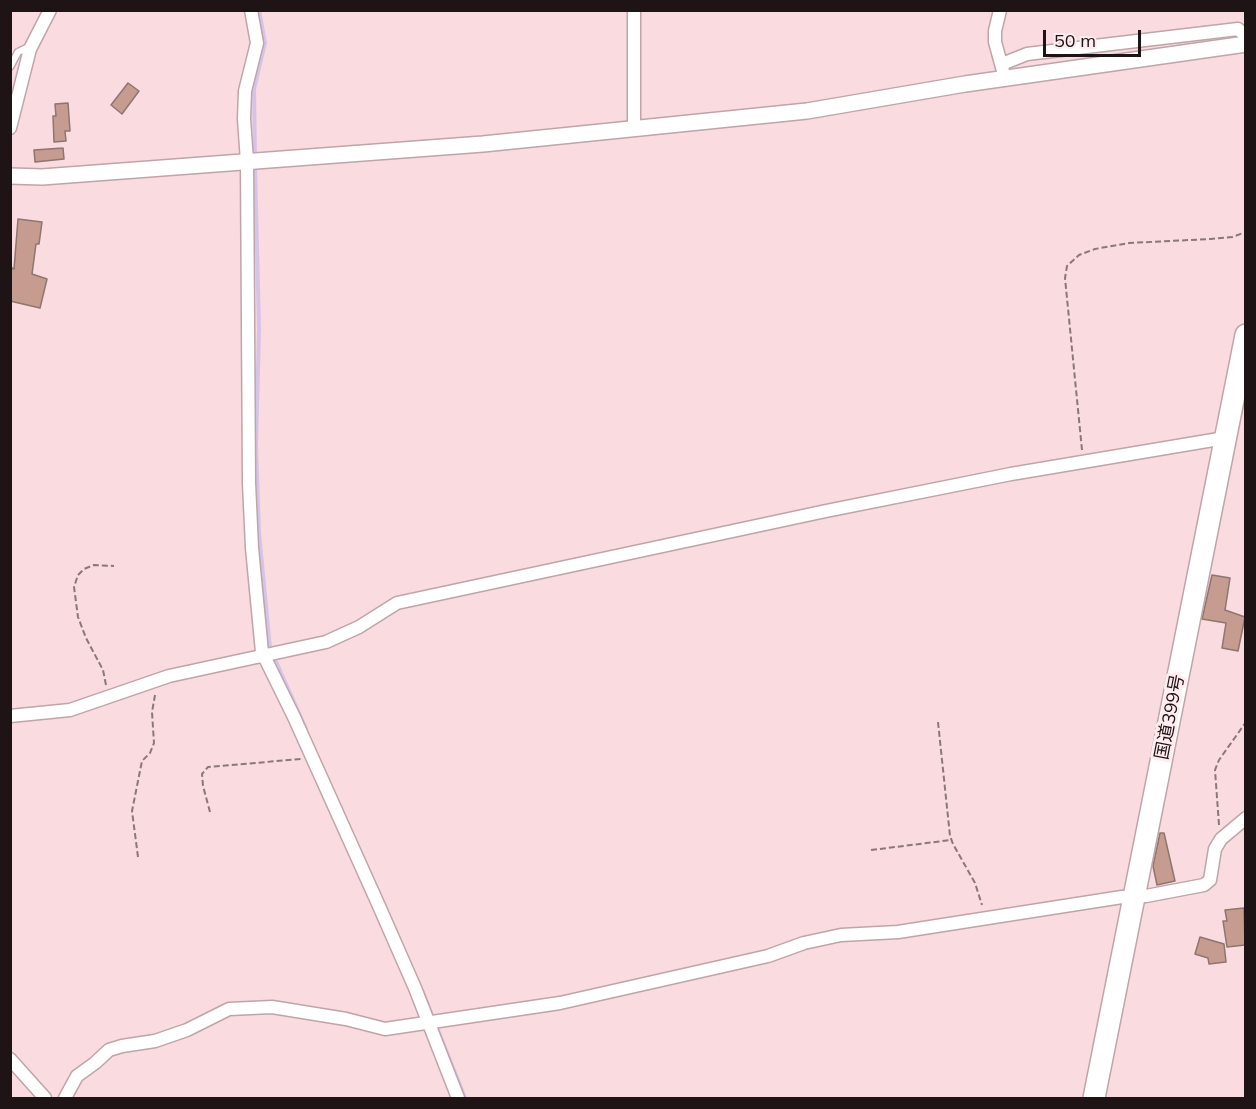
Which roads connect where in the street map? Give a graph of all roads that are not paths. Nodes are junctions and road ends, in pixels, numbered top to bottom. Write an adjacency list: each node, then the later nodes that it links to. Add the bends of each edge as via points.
1 (50, 10): 7 (street)
2 (251, 10): 12 (street, via 257,43 245,91)
3 (634, 10): 11 (street)
4 (1000, 10): 9 (street, via 995,42)
5 (1245, 36): 9 (street, via 1239,28 1027,54)
6 (1245, 44): 9 (street)
7 (31, 46): 8 (lane, via 18,52); 10 (street)
8 (10, 67)
9 (1003, 71): 11 (street, via 807,111)
10 (10, 128)
11 (634, 128): 12 (street, via 483,144)
12 (247, 161): 13 (street, via 42,177); 16 (street, via 252,548 262,652)
13 (10, 176)
14 (1245, 335): 15 (highway, 国道399号)
15 (1225, 438): 16 (street, via 826,511 398,603 326,642); 19 (highway, 国道399号)
16 (270, 655): 17 (street, via 169,676 70,711); 20 (street, via 309,751)
17 (10, 716)
18 (1245, 818): 19 (street, via 1221,839 1215,849 1210,880 1204,885)
19 (1134, 897): 20 (street, via 888,933 842,935 768,956 560,1003); 25 (highway, 国道399号)
20 (434, 1022): 23 (street, via 385,1029 272,1007 229,1009 155,1041 109,1050 77,1076); 24 (street)
21 (10, 1059): 22 (street)
22 (45, 1098)
23 (65, 1098)
24 (458, 1098)
25 (1094, 1098)

